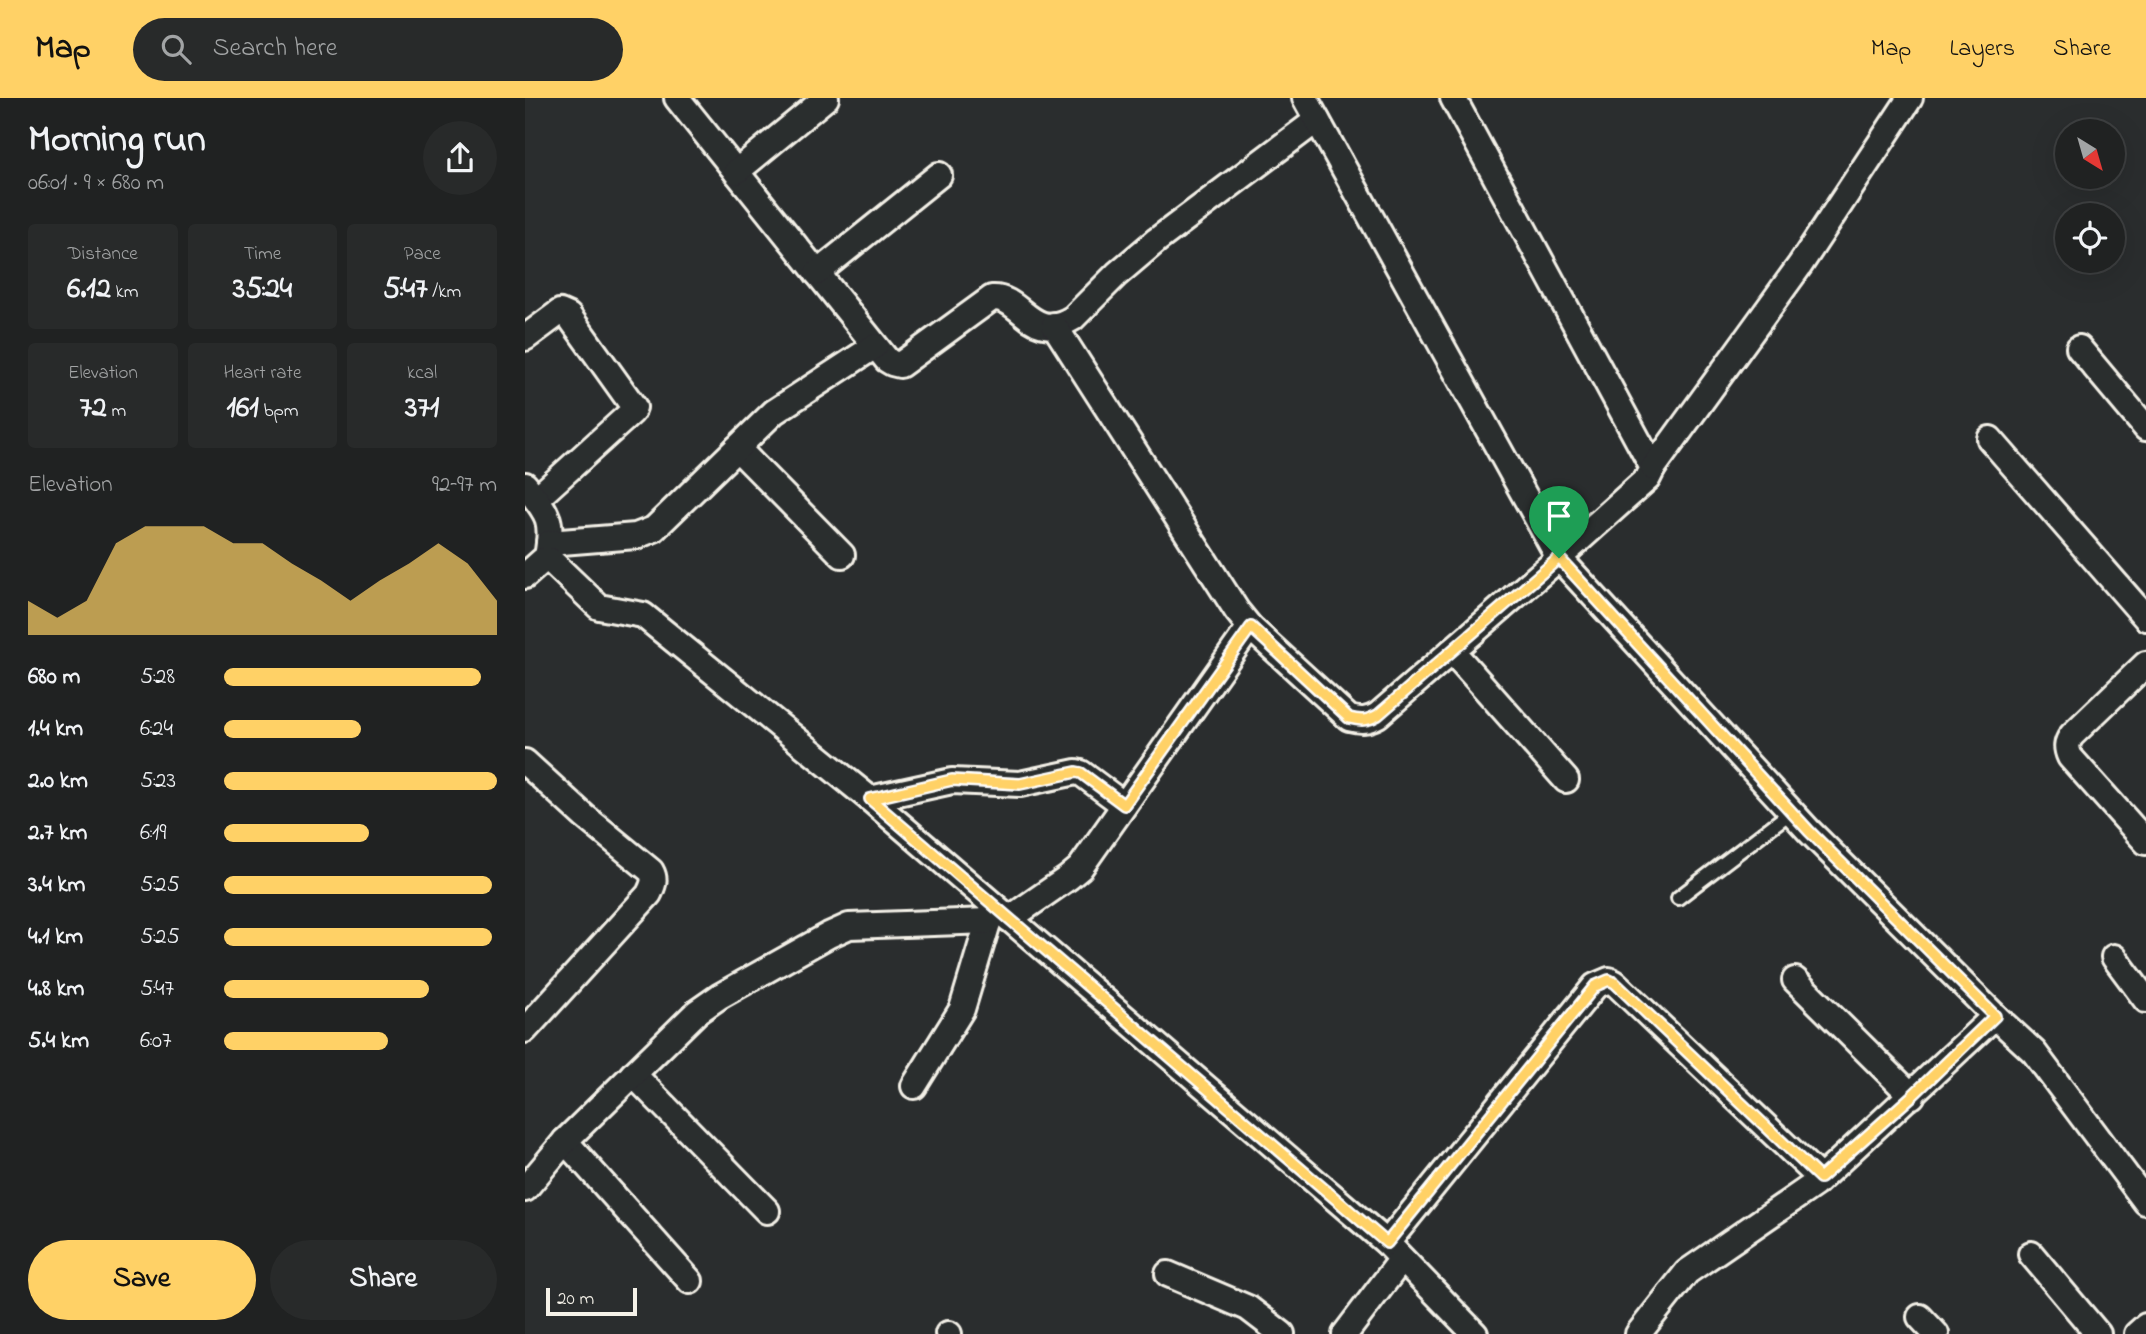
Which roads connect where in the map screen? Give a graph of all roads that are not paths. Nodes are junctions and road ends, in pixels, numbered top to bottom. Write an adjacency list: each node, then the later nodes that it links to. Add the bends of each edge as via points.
1 (677, 98): 7 (street)
2 (826, 98): 7 (street)
3 (1305, 98): 6 (street)
4 (1453, 98): 17 (street)
5 (1910, 98): 17 (street, via 1800,265)
6 (1317, 120): 10 (street, via 1135,258 1073,318); 21 (street)
7 (736, 172): 9 (street)
8 (939, 176): 9 (street)
9 (817, 273): 12 (street)
10 (1054, 326): 12 (street, via 1038,324 1002,299 992,298 900,365 887,360); 24 (street)
11 (525, 338): 18 (street, via 560,312 569,316 634,407)
12 (875, 346): 16 (street, via 786,403)
13 (2079, 348): 14 (street)
14 (2146, 428)
15 (1990, 439): 23 (street)
16 (737, 448): 19 (street, via 654,529); 20 (street)
17 (1653, 468): 21 (street, via 1648,478)
18 (531, 492): 19 (street, via 548,516)
19 (548, 551): 22 (street); 29 (street, via 550,560 599,607 643,615)
20 (842, 555)
21 (1559, 558): 25 (street); 31 (street)
22 (525, 576)
23 (2146, 618)
24 (1251, 627): 25 (street, via 1349,718 1360,721 1378,715); 30 (street)
25 (1452, 652): 28 (street)
26 (2146, 664): 32 (street, via 2067,742 2070,757)
27 (525, 762): 39 (street, via 655,877 649,894)
28 (1566, 780)
29 (870, 799): 30 (street, via 952,780 1020,784 1076,772); 34 (street)
30 (1124, 805): 34 (street, via 1075,873)
31 (1791, 812): 33 (lane); 38 (street)
32 (2146, 842)
33 (1678, 898)
34 (997, 915): 40 (street, via 839,930 697,1012); 41 (street, via 962,1009); 48 (street)
35 (2114, 957): 37 (street)
36 (1795, 980): 42 (street)
37 (2146, 1000)
38 (1995, 1016): 42 (street); 46 (street, via 2047,1068)
39 (525, 1030)
40 (633, 1074): 43 (street); 47 (street)
41 (914, 1086)
42 (1912, 1096): 44 (street)
43 (565, 1141): 45 (street); 51 (street)
44 (1820, 1178): 48 (street, via 1609,980 1595,986); 56 (street, via 1687,1272)
45 (525, 1189)
46 (2146, 1202)
47 (767, 1211)
48 (1395, 1251): 54 (street); 55 (street)
49 (2031, 1254): 57 (street)
50 (1168, 1274): 53 (street, via 1248,1308)
51 (690, 1281)
52 (2146, 1326): 58 (street)
53 (1282, 1334)
54 (1345, 1334)
55 (1475, 1334)
56 (1638, 1334)
57 (2098, 1334)
58 (2137, 1334)

